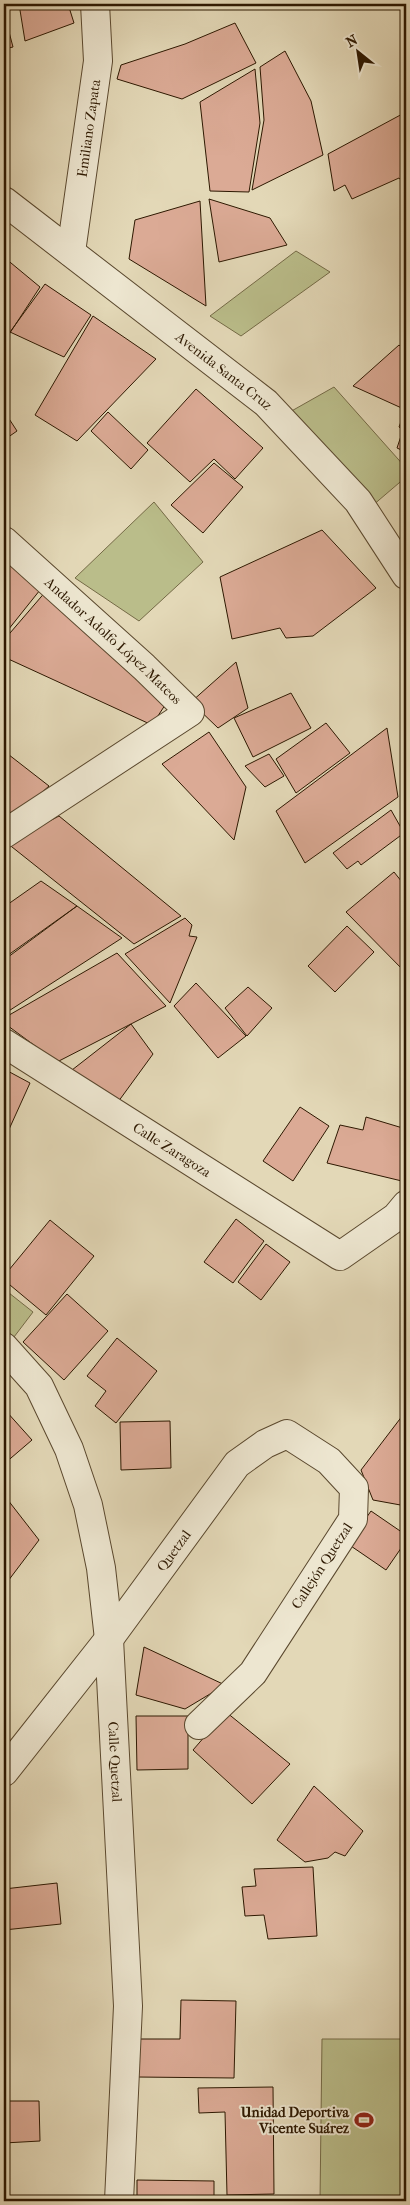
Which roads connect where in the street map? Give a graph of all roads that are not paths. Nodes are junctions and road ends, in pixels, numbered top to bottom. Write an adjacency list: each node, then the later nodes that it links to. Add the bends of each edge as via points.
1 (95, 4): 3 (street, Emiliano Zapata, via 98,61)
2 (4, 201): 3 (street, Avenida Santa Cruz)
3 (71, 252): 5 (street, Avenida Santa Cruz, via 266,403 358,500)
4 (4, 541): 6 (street, Andador Adolfo López Mateos, via 190,712)
5 (406, 575)
6 (4, 834)
7 (4, 1043): 8 (street, Calle Zaragoza, via 340,1256 396,1217)
8 (406, 1205)
9 (4, 1347): 11 (street, Calle Quetzal, via 39,1386 70,1448 88,1505 101,1568)
10 (237, 1464): 11 (street, Quetzal); 12 (street, Callejón Quetzal, via 265,1444 287,1434 329,1462 354,1488 353,1519 253,1674)
11 (109, 1639): 13 (street, Quetzal); 14 (street, Calle Quetzal, via 128,2006)
12 (199, 1725)
13 (4, 1772)
14 (119, 2201)

